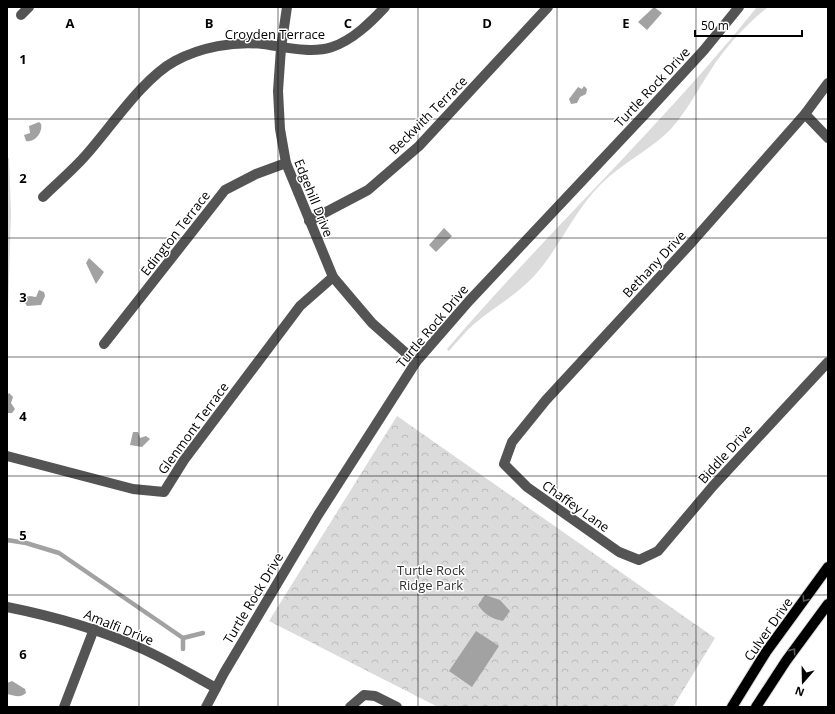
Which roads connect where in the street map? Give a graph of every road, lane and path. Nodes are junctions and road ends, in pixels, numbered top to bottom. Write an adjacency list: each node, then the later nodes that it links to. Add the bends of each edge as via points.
1 (29, 7): 6 (street)
2 (287, 7): 7 (street, Edgehill Drive)
3 (385, 7): 7 (street, Croyden Terrace, via 351,38 332,47 306,50)
4 (548, 7): 13 (street, Beckwith Terrace, via 419,146 368,190)
5 (739, 7): 16 (street, Turtle Rock Drive, via 704,50 469,301)
6 (21, 15)
7 (281, 48): 11 (street, Edgehill Drive, via 278,91 280,129); 12 (street, Croyden Terrace, via 262,44 236,44 205,49 175,61 153,76 85,157)
8 (828, 83): 9 (street, Bethany Drive)
9 (805, 114): 10 (street); 19 (street, Bethany Drive, via 692,242 546,400 512,442)
10 (828, 138)
11 (286, 163): 13 (street, Edgehill Drive); 15 (street, Edington Terrace, via 256,174 225,190)
12 (43, 197)
13 (309, 221): 14 (street, Edgehill Drive)
14 (333, 277): 16 (street, Edgehill Drive, via 372,323); 18 (street, Glenmont Terrace, via 300,306 184,460 164,492 133,489)
15 (104, 344)
16 (416, 362): 25 (street, Turtle Rock Drive, via 318,515)
17 (828, 362): 20 (street, Biddle Drive, via 713,486 658,551)
18 (7, 456)
19 (504, 464): 20 (street, Chaffey Lane, via 527,487 619,552)
20 (639, 560)
21 (828, 567): 30 (main road, Culver Drive, one-way to 30, via 766,652)
22 (828, 604): 31 (main road, one-way to 22)
23 (7, 607): 24 (street, Amalfi Drive, via 51,616)
24 (94, 629): 25 (street, Amalfi Drive, via 138,647); 26 (street)
25 (216, 688): 27 (street, Turtle Rock Drive)
26 (64, 707)
27 (206, 707)
28 (350, 707): 29 (street, via 364,695 375,696)
29 (397, 707)
30 (732, 707)
31 (756, 707)

